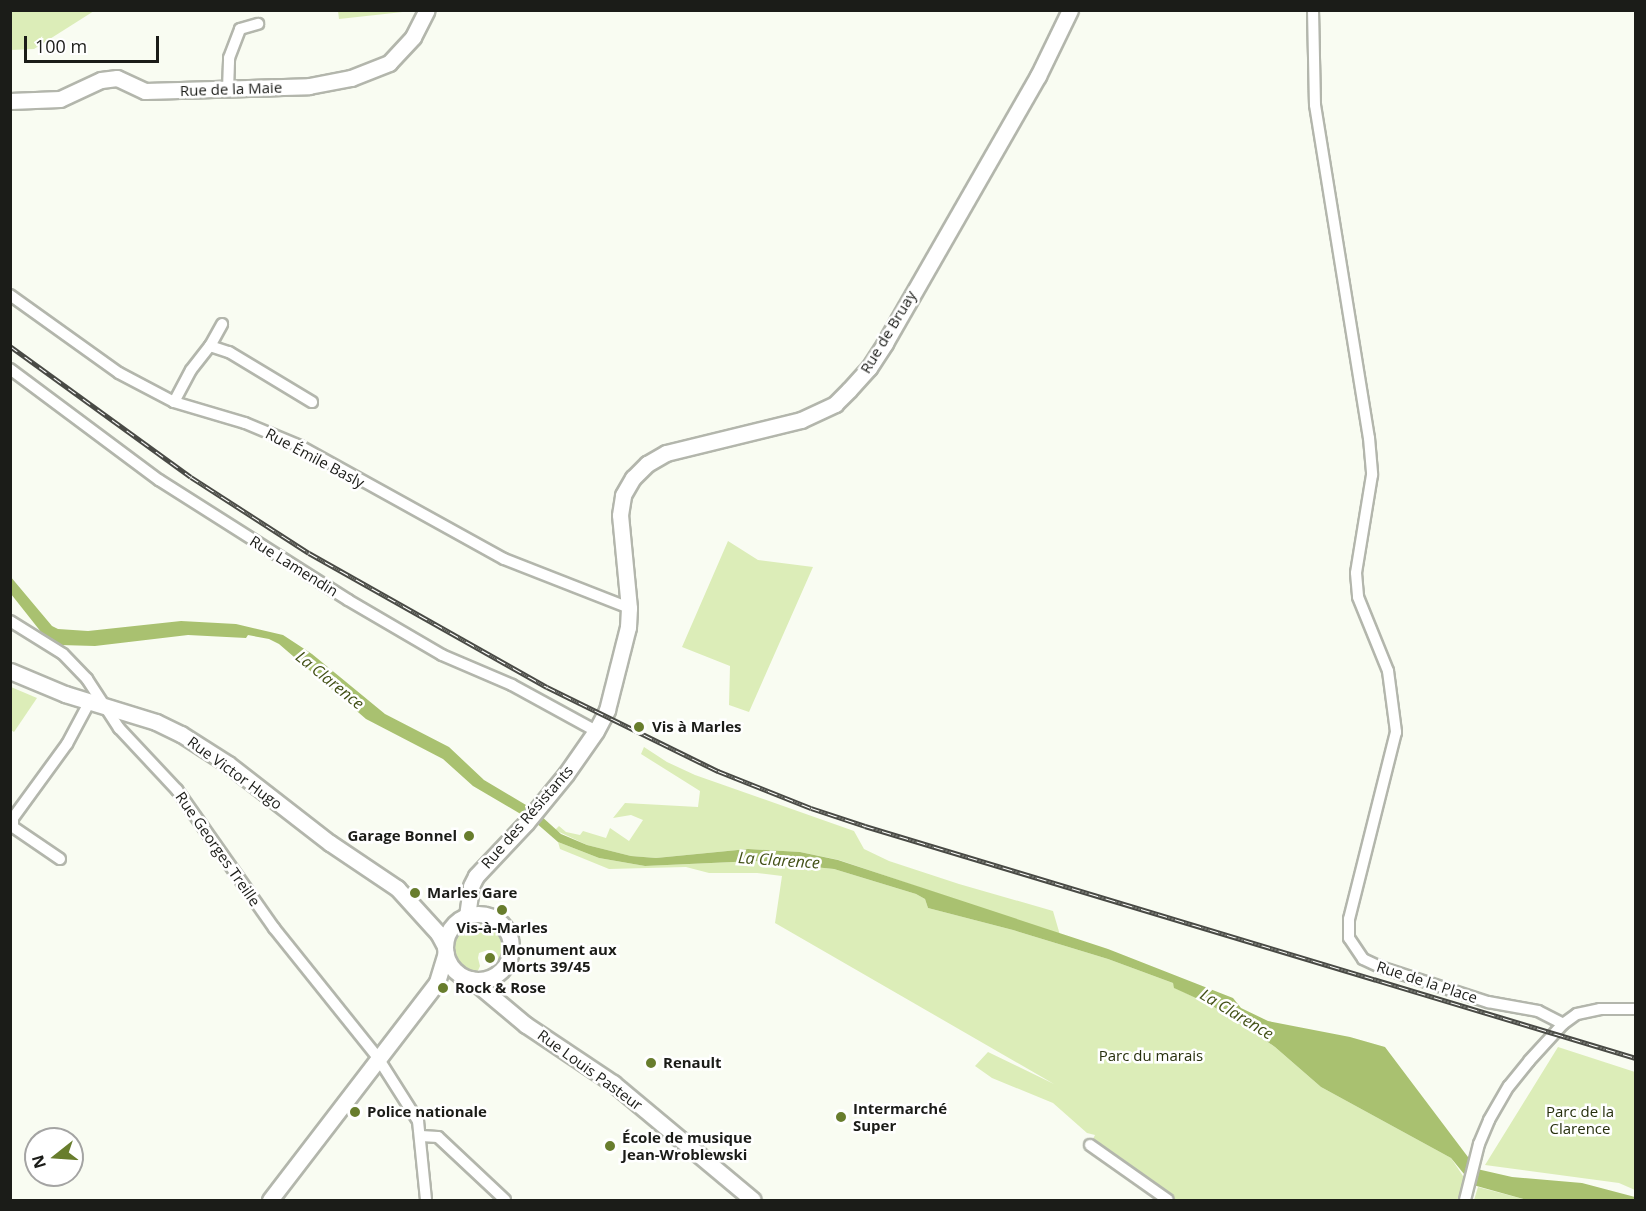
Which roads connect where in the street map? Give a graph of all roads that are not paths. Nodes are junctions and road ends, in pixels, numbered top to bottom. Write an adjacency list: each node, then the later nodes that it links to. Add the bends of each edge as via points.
1 (427, 10): 5 (main road, Rue de la Maie, via 413,37 389,63 351,78 309,86)
2 (1070, 10): 13 (main road, Rue de Bruay, via 1038,76 885,343 849,390 835,404 801,420 666,453 633,478 623,495 620,514)
3 (1313, 10): 29 (street, Rue de la Place, via 1315,105 1372,475 1356,573 1358,597 1388,671 1396,732 1348,919 1352,944 1363,959 1380,967 1488,1002 1538,1011)
4 (258, 24): 5 (street, via 240,29 229,58)
5 (228, 90): 6 (main road, Rue de la Maie, via 145,91 117,78 101,80 60,99)
6 (10, 101)
7 (10, 295): 11 (street, Rue Émile Basly, via 111,367)
8 (222, 324): 9 (street)
9 (210, 346): 11 (street, via 190,370); 12 (street, via 229,352)
10 (10, 369): 17 (street, Rue Lamendin, via 159,480 348,600 442,655 512,685)
11 (174, 402): 13 (street, Rue Émile Basly, via 245,423 300,446 504,559)
12 (312, 402)
13 (629, 608): 17 (main road, Rue des Résistants, via 615,683)
14 (10, 621): 16 (street, via 63,654 87,679)
15 (10, 671): 16 (main road, Rue Victor Hugo)
16 (98, 704): 18 (street, via 13,818 13,827); 21 (main road, Rue Victor Hugo, via 156,722 228,764 330,843 397,888); 30 (street, Rue Georges Treille, via 177,790 274,928)
17 (596, 731): 19 (main road, Rue des Résistants, via 531,817 476,876)
18 (60, 859)
19 (471, 891): 20 (main road); 22 (main road)
20 (490, 916): 22 (main road); 24 (main road, via 504,926 511,942 510,958)
21 (426, 918): 22 (main road); 23 (main road, Rue Victor Hugo)
22 (461, 919): 23 (main road, via 448,933)
23 (446, 950): 25 (main road, via 452,966); 26 (main road)
24 (499, 973): 25 (main road, via 486,979); 28 (main road, via 498,984)
25 (467, 977): 26 (main road, via 448,975); 28 (main road, Rue Louis Pasteur)
26 (437, 982): 30 (main road)
27 (1635, 1009): 29 (street, via 1589,1011)
28 (510, 1011): 37 (main road, Rue Louis Pasteur, via 613,1083)
29 (1563, 1024): 33 (street, via 1509,1086 1489,1120)
30 (378, 1058): 31 (street, Rue Georges Treille, via 414,1113); 34 (main road)
31 (422, 1136): 35 (street, Rue Georges Treille); 36 (street, via 438,1137)
32 (1090, 1145): 38 (street)
33 (1467, 1195)
34 (270, 1200)
35 (426, 1200)
36 (505, 1200)
37 (753, 1200)
38 (1168, 1200)

